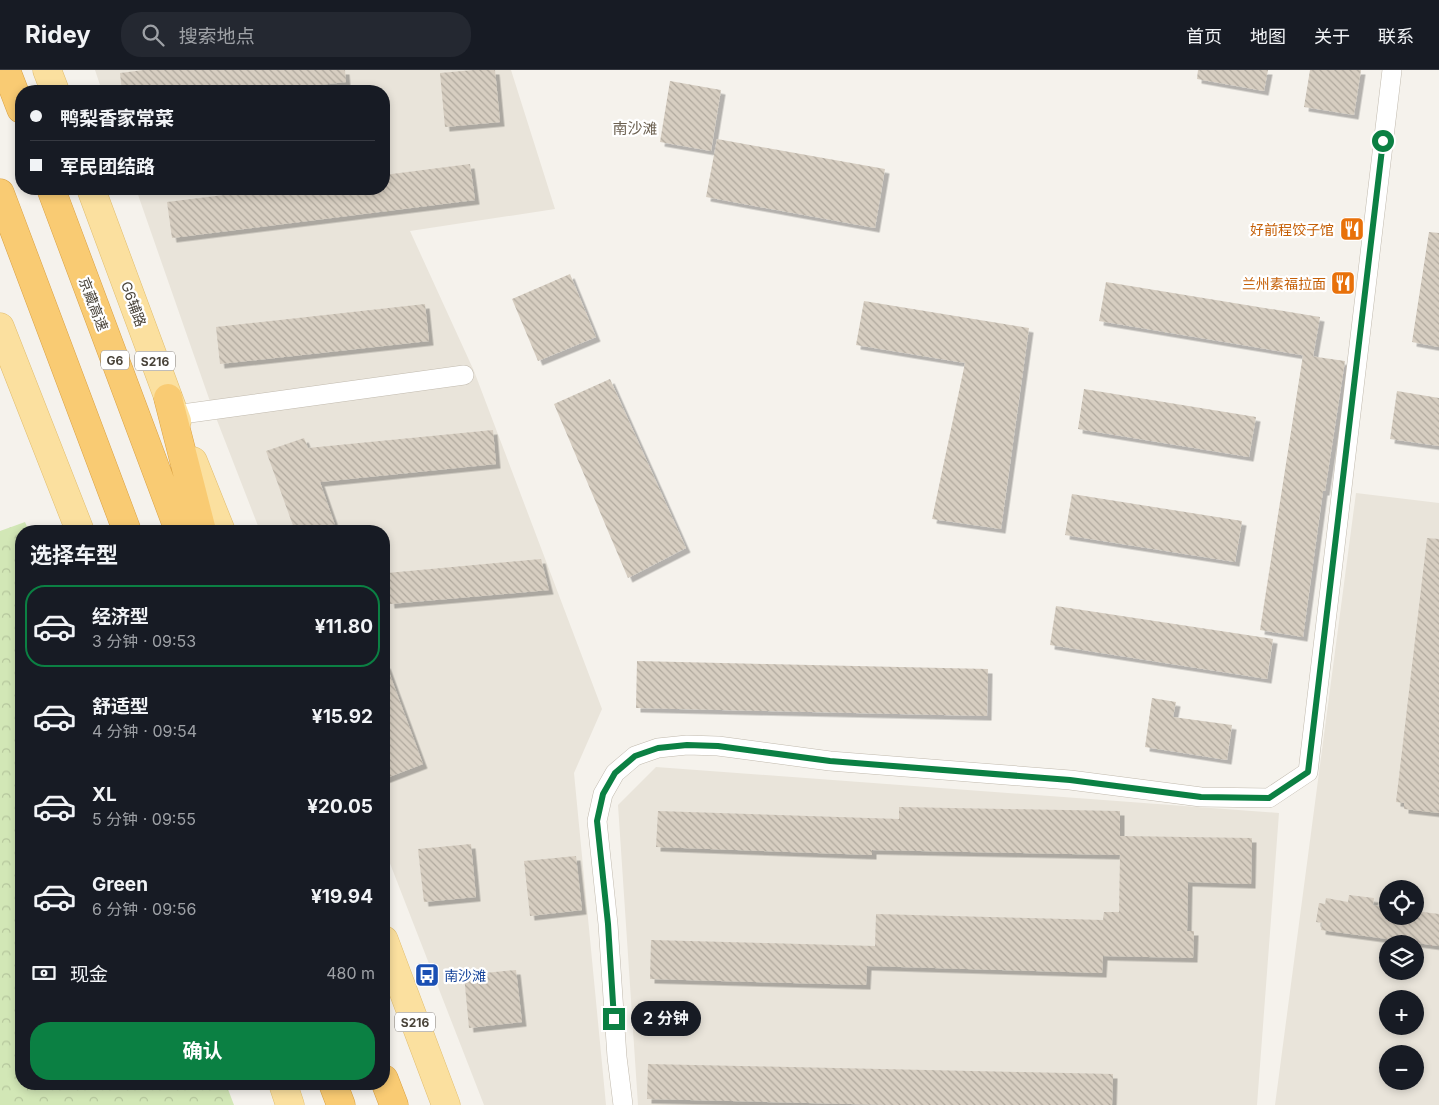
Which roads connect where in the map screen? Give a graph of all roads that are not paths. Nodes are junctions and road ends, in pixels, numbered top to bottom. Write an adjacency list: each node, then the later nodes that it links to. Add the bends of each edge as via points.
1 (6, 70): 5 (highway)
2 (47, 70): 4 (main road)
3 (1392, 70): 25 (street, via 1308,772 1269,798 1201,797 1070,780 830,761 718,746 658,748 635,756 615,773 603,794 597,821)
4 (53, 85)
5 (15, 93)
6 (0, 193): 13 (highway)
7 (53, 195): 14 (highway, 京藏高速 / G6)
8 (93, 195): 11 (main road, G6辅路 / S216)
9 (0, 327): 12 (main road)
10 (464, 375): 11 (street)
11 (172, 407): 15 (highway); 16 (main road, G6辅路 / S216)
12 (78, 525)
13 (125, 525)
14 (177, 525)
15 (201, 525)
16 (219, 525)
17 (390, 956): 24 (main road, S216)
18 (285, 1090): 21 (main road)
19 (335, 1090): 22 (highway)
20 (388, 1090): 23 (highway)
21 (290, 1105)
22 (341, 1105)
23 (394, 1105)
24 (446, 1105)
25 (623, 1105)

